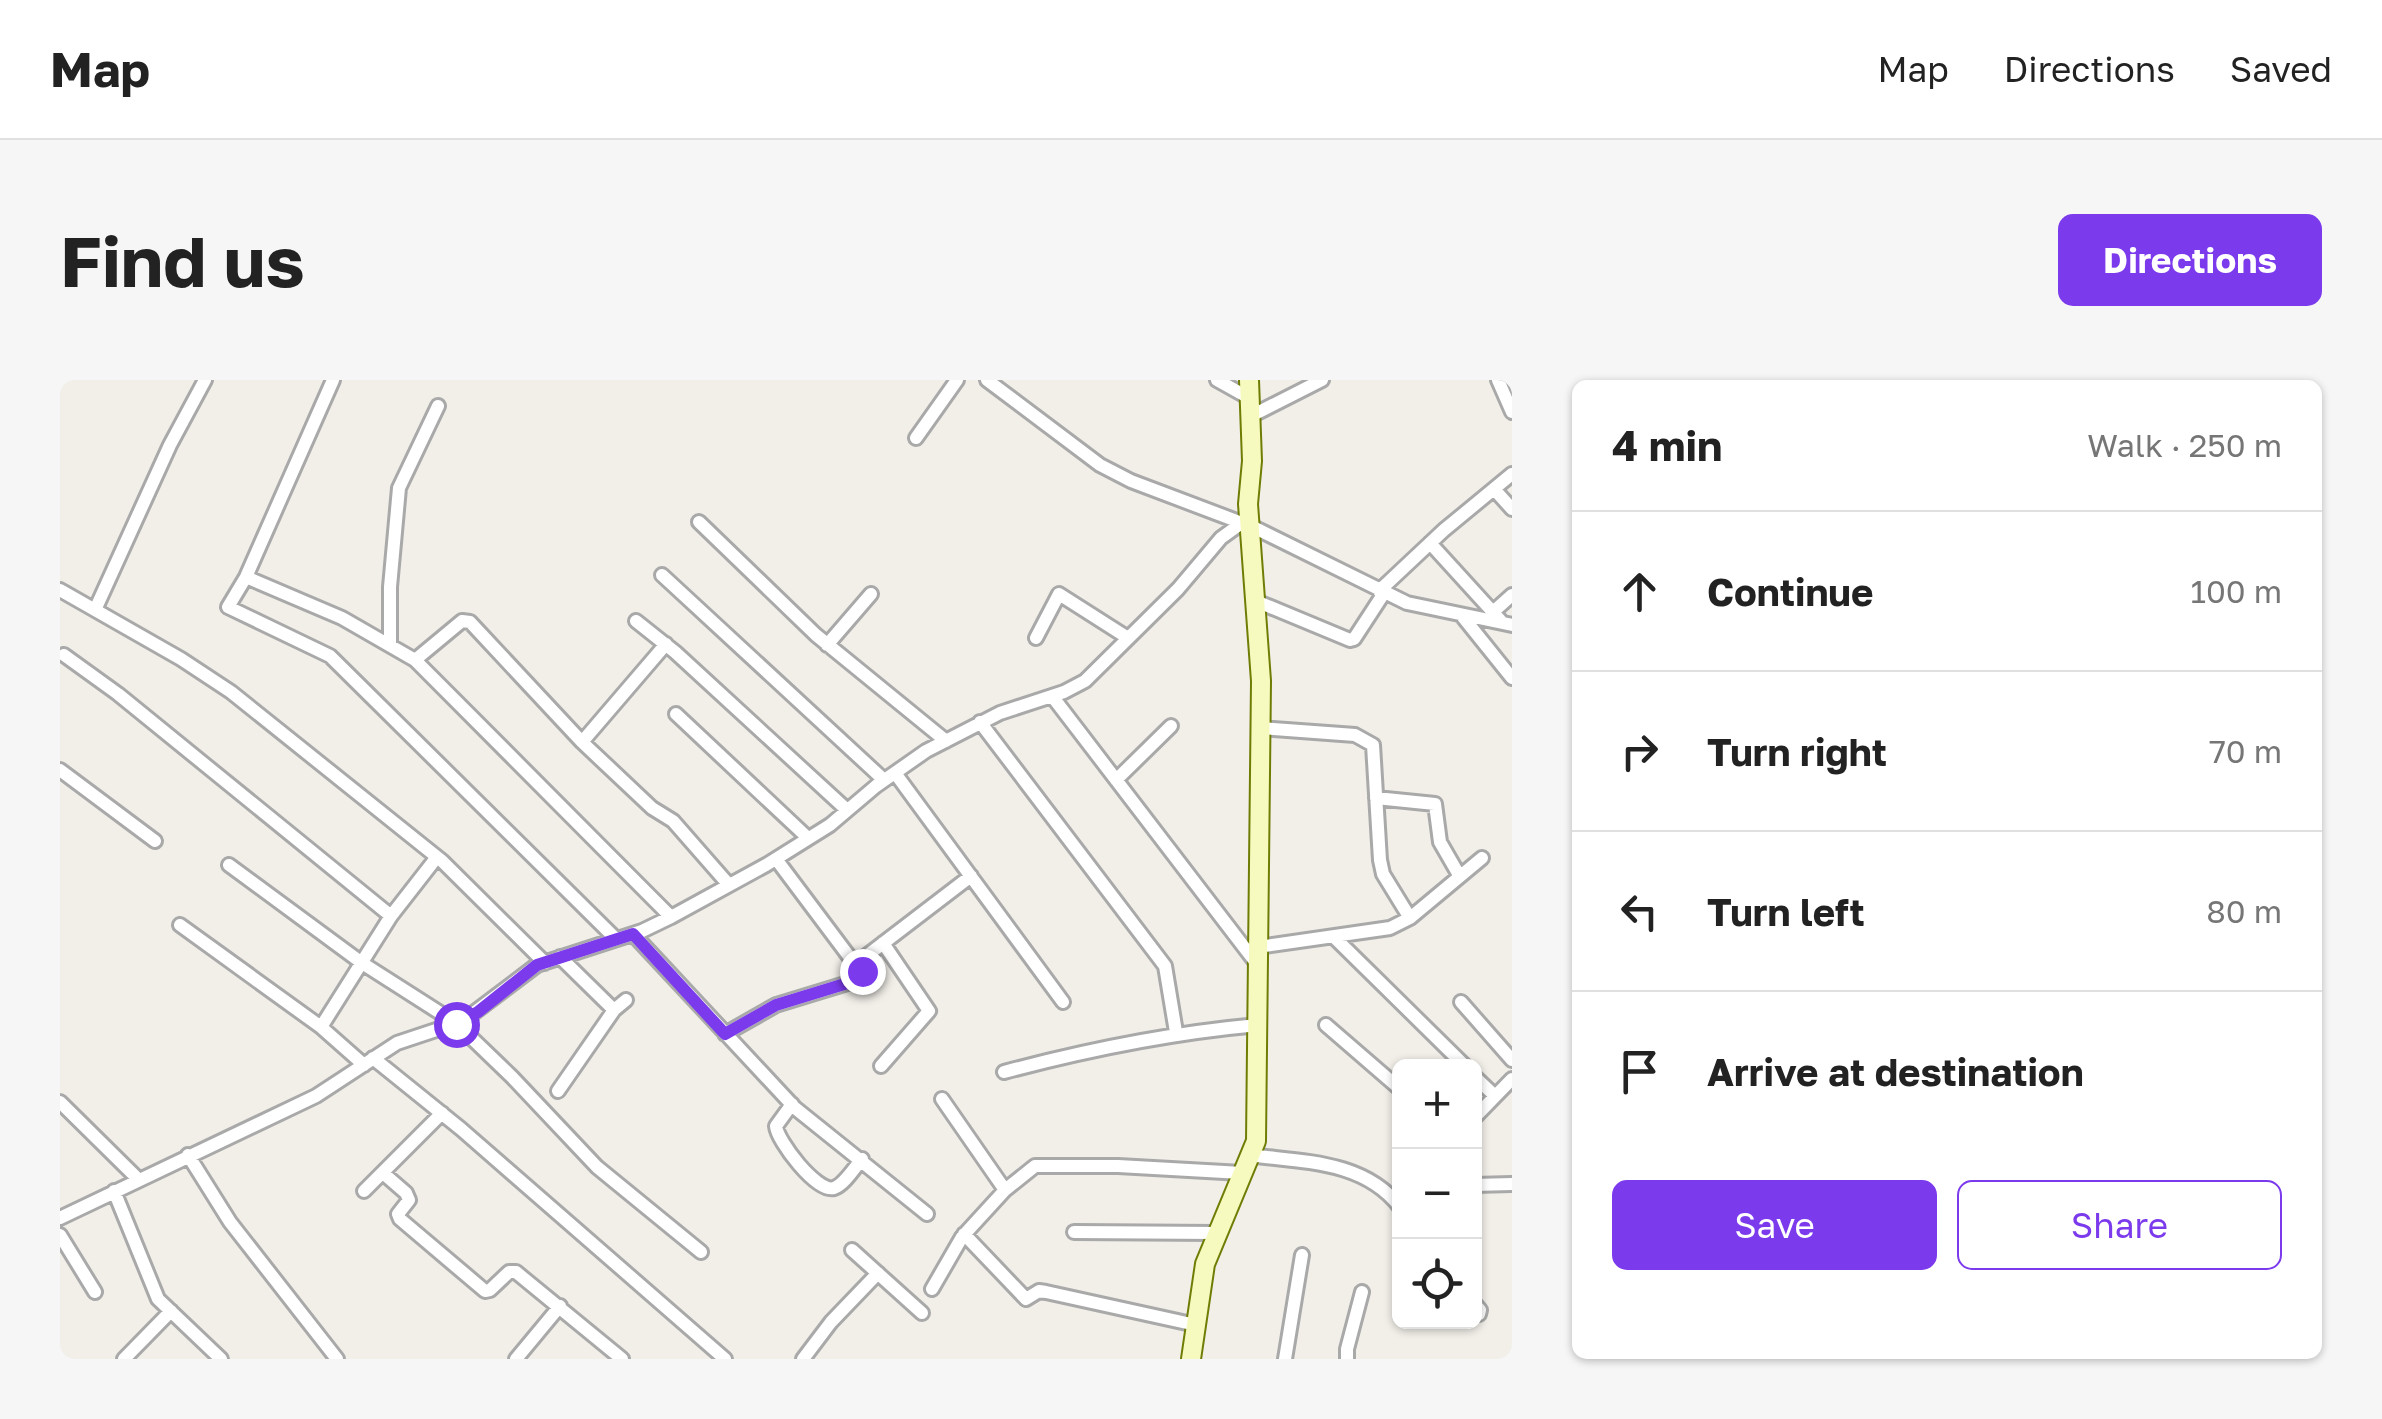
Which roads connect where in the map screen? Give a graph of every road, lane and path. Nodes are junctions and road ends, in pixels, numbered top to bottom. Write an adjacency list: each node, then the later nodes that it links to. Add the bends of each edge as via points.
1 (205, 380): 25 (street)
2 (334, 380): 19 (street)
3 (957, 380): 11 (street)
4 (987, 380): 16 (street, via 1100,465)
5 (1217, 380): 8 (street)
6 (1322, 380): 8 (street)
7 (1498, 380): 10 (street)
8 (1250, 398): 16 (main road)
9 (438, 406): 31 (street, via 400,488)
10 (1511, 408)
11 (916, 438)
12 (1512, 474): 13 (street)
13 (1494, 489): 14 (street); 17 (street)
14 (1512, 509)
15 (699, 522): 33 (street)
16 (1247, 522): 21 (street); 24 (main road); 30 (street, via 1221,538)
17 (1430, 543): 21 (street); 27 (street)
18 (662, 575): 45 (street)
19 (246, 577): 31 (street); 64 (street, via 228,607 330,656)
20 (60, 590): 25 (street)
21 (1382, 592): 24 (street, via 1350,640); 26 (street)
22 (871, 594): 33 (street)
23 (1512, 595): 27 (street)
24 (1256, 601): 41 (main road)
25 (95, 610): 51 (street, via 231,692)
26 (1463, 617): 27 (street); 36 (street)
27 (1502, 619)
28 (636, 620): 32 (street)
29 (1036, 638): 30 (street, via 1059,594)
30 (1128, 638): 37 (street, via 1085,682)
31 (390, 644): 35 (street)
32 (666, 644): 43 (street); 48 (street)
33 (828, 645): 42 (street)
34 (64, 655): 58 (street)
35 (415, 660): 43 (street, via 462,621 470,622); 59 (street)
36 (1512, 678)
37 (1052, 696): 39 (street); 46 (street)
38 (676, 714): 49 (street)
39 (980, 722): 42 (street); 79 (street, via 1164,966)
40 (1170, 726): 46 (street)
41 (1261, 728): 47 (street, via 1369,740); 66 (main road)
42 (946, 740): 45 (street)
43 (582, 742): 57 (street, via 673,821)
44 (60, 770): 50 (street)
45 (890, 776): 48 (street); 56 (street)
46 (1116, 780): 66 (street)
47 (1376, 798): 55 (street, via 1436,804 1440,842); 60 (street, via 1383,874)
48 (848, 810): 49 (street)
49 (808, 838): 53 (street)
50 (155, 841)
51 (437, 857): 58 (street); 69 (street)
52 (1482, 858): 55 (street)
53 (776, 859): 57 (street); 70 (street)
54 (229, 864): 68 (street)
55 (1459, 874): 60 (street)
56 (970, 876): 65 (street); 72 (street)
57 (730, 885): 59 (street)
58 (390, 916): 68 (street)
59 (671, 917): 62 (street)
60 (1410, 918): 63 (street)
61 (180, 926): 78 (street)
62 (633, 934): 64 (street); 80 (street)
63 (1335, 938): 66 (street); 81 (street)
64 (616, 939): 67 (street)
65 (883, 944): 70 (street); 84 (street, via 929,1011)
66 (1258, 956): 77 (main road)
67 (560, 957): 69 (street); 74 (street)
68 (362, 963): 75 (street); 78 (street)
69 (545, 963): 75 (street)
70 (856, 964): 80 (street, via 861,979 776,1005)
71 (626, 1000): 74 (street)
72 (1063, 1002)
73 (1461, 1002): 82 (street)
74 (614, 1010): 89 (street)
75 (456, 1024): 83 (street, via 397,1043); 114 (street, via 598,1168)
76 (1326, 1024): 87 (street)
77 (1258, 1025): 79 (street); 98 (main road, via 1256,1141)
78 (321, 1026): 83 (street)
79 (1176, 1032): 85 (street)
80 (725, 1034): 93 (street)
81 (1458, 1059)
82 (1512, 1060)
83 (368, 1061): 95 (street); 96 (street, via 316,1096)
84 (881, 1066)
85 (1004, 1072)
86 (1512, 1079): 90 (street)
87 (1392, 1082)
88 (1482, 1084): 90 (street)
89 (558, 1091)
90 (1494, 1096): 94 (street)
91 (942, 1099): 104 (street)
92 (60, 1102): 100 (street)
93 (792, 1104): 97 (street); 97 (street, via 776,1126 777,1138 818,1184 836,1187)
94 (1482, 1109)
95 (442, 1113): 99 (street); 129 (street)
96 (188, 1155): 100 (street); 126 (street, via 230,1222)
97 (862, 1159): 107 (street)
98 (1246, 1164): 104 (street, via 1043,1165); 106 (street, via 1346,1168); 110 (main road)
99 (383, 1172): 103 (street); 120 (street, via 406,1193 400,1220 485,1290 516,1272)
100 (138, 1179): 105 (street)
101 (1512, 1184): 102 (street)
102 (1482, 1185)
103 (364, 1190)
104 (1004, 1190): 111 (street)
105 (114, 1191): 108 (street); 121 (street, via 143,1268)
106 (1392, 1192)
107 (927, 1214)
108 (60, 1218)
109 (1074, 1232): 110 (street)
110 (1217, 1233): 123 (main road)
111 (964, 1234): 117 (street); 123 (street, via 1026,1299 1046,1292)
112 (60, 1235): 118 (street)
113 (852, 1250): 116 (street)
114 (701, 1252)
115 (1302, 1255): 132 (street)
116 (878, 1273): 122 (street); 130 (street)
117 (932, 1289)
118 (95, 1292)
119 (1362, 1292): 133 (street)
120 (560, 1306): 127 (street); 128 (street)
121 (170, 1311): 124 (street); 125 (street)
122 (922, 1313)
123 (1196, 1326): 131 (main road)
124 (124, 1359)
125 (221, 1359)
126 (337, 1359)
127 (516, 1359)
128 (622, 1359)
129 (726, 1359)
130 (803, 1359)
131 (1191, 1359)
132 (1285, 1359)
133 (1347, 1359)

